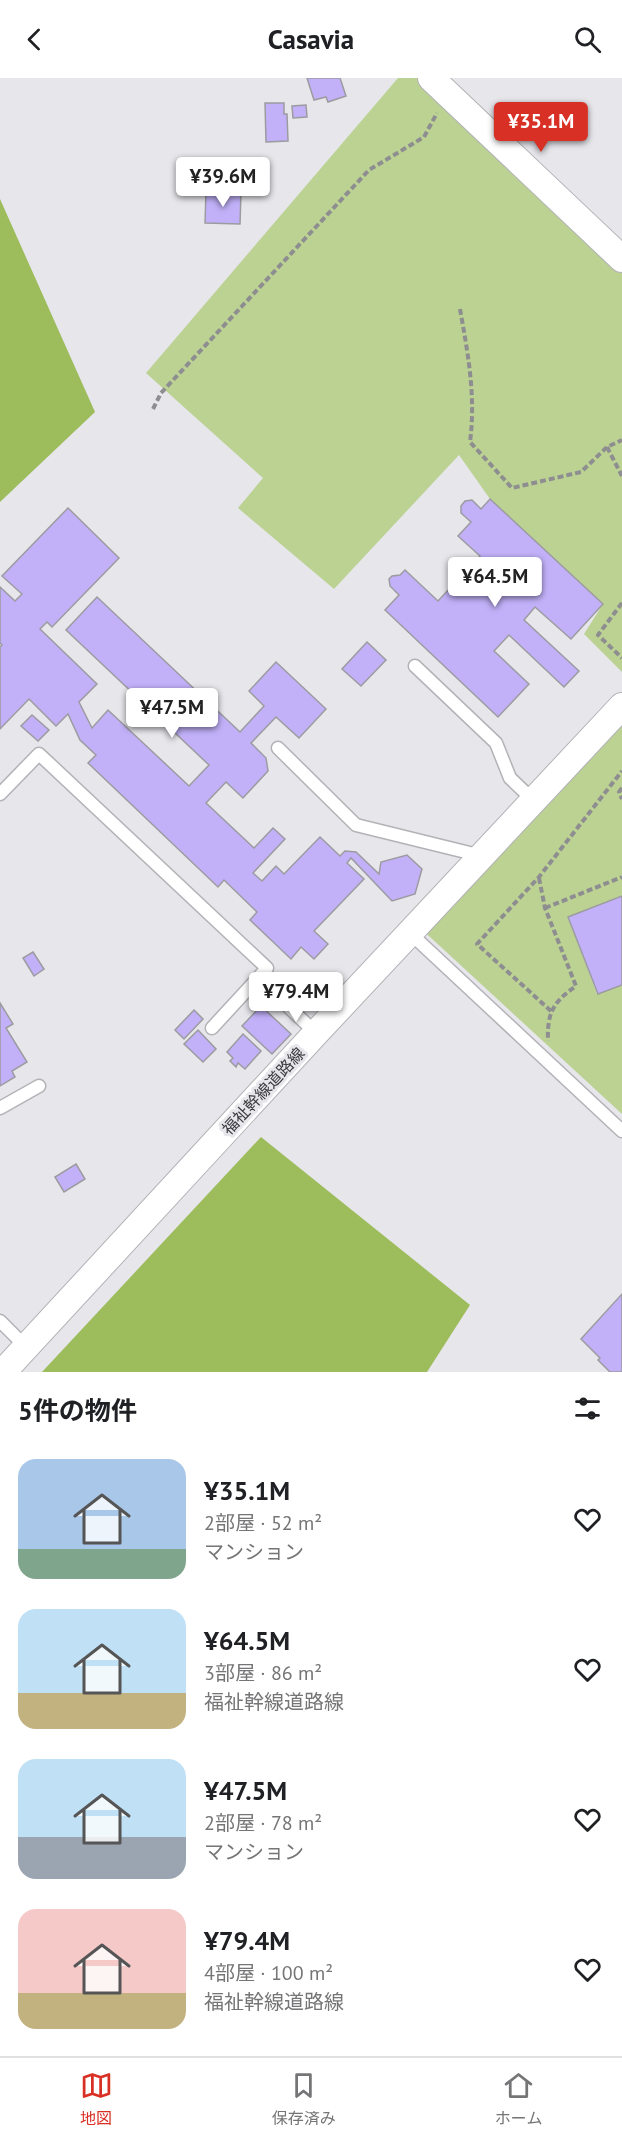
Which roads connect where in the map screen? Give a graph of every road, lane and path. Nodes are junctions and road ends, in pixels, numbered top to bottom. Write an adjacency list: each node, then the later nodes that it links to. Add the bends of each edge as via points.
1 (439, 86): 2 (street); 4 (path, via 424,137 369,170 161,393)
2 (622, 259)
3 (460, 309): 6 (path, via 471,366 470,442 512,488 581,472)
4 (153, 409)
5 (622, 440): 6 (path)
6 (607, 447): 7 (path)
7 (622, 476)
8 (622, 603): 9 (path, via 598,635)
9 (622, 658)
10 (415, 666): 17 (lane, via 496,743 510,778)
11 (622, 706): 17 (street, 福祉幹線道路線)
12 (278, 748): 18 (lane, via 356,825)
13 (622, 771): 20 (path)
14 (622, 788): 16 (path)
15 (0, 794): 23 (lane, via 39,754 267,968)
16 (622, 800)
17 (534, 801): 18 (street, 福祉幹線道路線)
18 (483, 856): 22 (street, 福祉幹線道路線)
19 (622, 877): 21 (path)
20 (539, 878): 21 (path); 24 (path, via 477,944)
21 (545, 908): 24 (path, via 576,986 560,997)
22 (410, 933): 26 (street, 福祉幹線道路線); 27 (lane)
23 (258, 978): 25 (lane); 26 (lane)
24 (551, 1011): 27 (path)
25 (212, 1028)
26 (316, 1033): 32 (street, 福祉幹線道路線)
27 (549, 1063): 30 (lane)
28 (39, 1086): 29 (lane)
29 (0, 1108)
30 (622, 1131)
31 (0, 1321): 32 (lane)
32 (26, 1347): 33 (street, 福祉幹線道路線)
33 (3, 1372)

